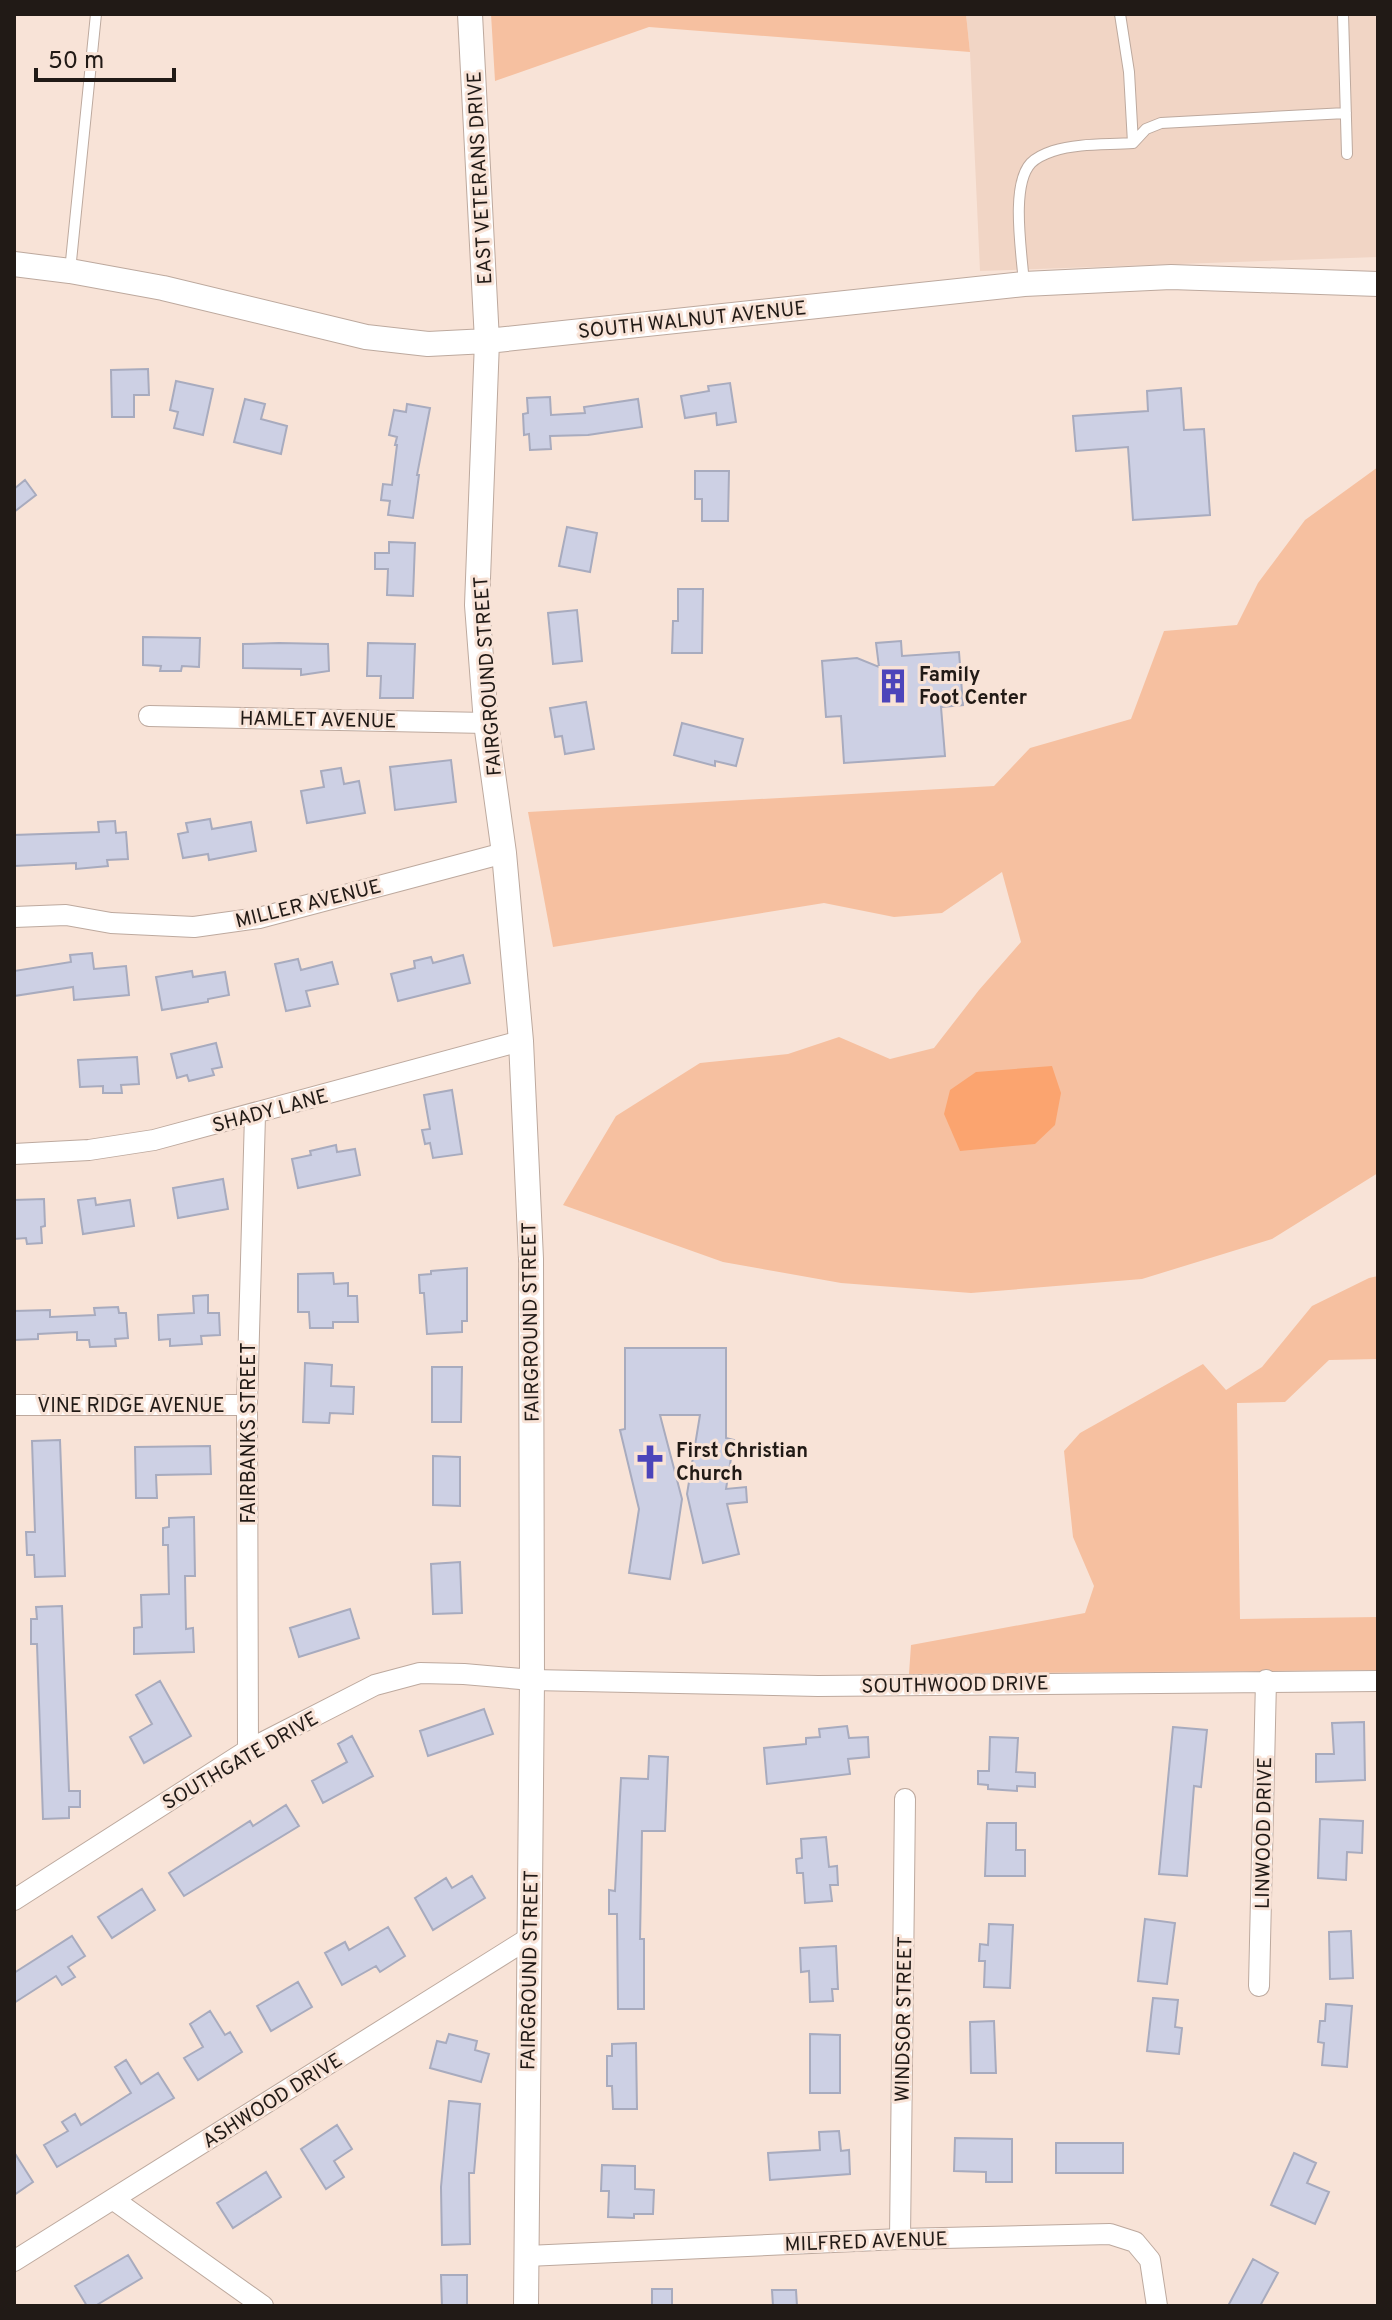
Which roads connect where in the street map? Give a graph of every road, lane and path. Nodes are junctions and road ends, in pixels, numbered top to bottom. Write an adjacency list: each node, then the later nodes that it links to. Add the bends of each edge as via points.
1 (96, 14): 9 (lane)
2 (470, 14): 12 (street, EAST VETERANS DRIVE)
3 (1120, 14): 6 (lane)
4 (1343, 14): 5 (lane)
5 (1346, 113): 6 (lane, via 1161,123); 7 (lane)
6 (1133, 143): 10 (lane, via 1078,146 1032,162 1019,195)
7 (1347, 154)
8 (14, 264): 9 (street, SOUTH WALNUT AVENUE)
9 (70, 271): 12 (street, SOUTH WALNUT AVENUE, via 366,337 428,344)
10 (1024, 284): 11 (street, SOUTH WALNUT AVENUE, via 1171,277); 12 (street, SOUTH WALNUT AVENUE)
11 (1378, 284)
12 (487, 341): 14 (street, FAIRGROUND STREET, via 477,605)
13 (149, 716): 14 (street, HAMLET AVENUE)
14 (486, 723): 15 (street, FAIRGROUND STREET)
15 (504, 853): 16 (street, MILLER AVENUE, via 259,918 194,927 66,915); 17 (street, FAIRGROUND STREET)
16 (14, 917)
17 (521, 1041): 18 (street, SHADY LANE); 22 (street, FAIRGROUND STREET, via 531,1259)
18 (255, 1115): 19 (street, SHADY LANE, via 154,1140); 21 (street, FAIRBANKS STREET)
19 (14, 1154)
20 (14, 1405): 21 (street, VINE RIDGE AVENUE)
21 (247, 1405): 25 (street, FAIRBANKS STREET)
22 (532, 1680): 23 (street, SOUTHWOOD DRIVE, via 818,1686); 25 (street, SOUTHGATE DRIVE, via 420,1673 375,1685); 28 (street, FAIRGROUND STREET)
23 (1266, 1680): 24 (street, SOUTHWOOD DRIVE); 29 (street, LINWOOD DRIVE)
24 (1378, 1681)
25 (248, 1750): 27 (street, SOUTHGATE DRIVE)
26 (905, 1799): 31 (street, WINDSOR STREET)
27 (14, 1900)
28 (529, 1938): 30 (street, ASHWOOD DRIVE); 32 (street, FAIRGROUND STREET)
29 (1259, 1986)
30 (114, 2200): 33 (street, ASHWOOD DRIVE); 34 (street)
31 (900, 2239): 32 (street, MILFRED AVENUE); 36 (street, MILFRED AVENUE, via 1110,2234 1135,2242 1150,2260)
32 (527, 2256): 35 (street, FAIRGROUND STREET)
33 (14, 2261)
34 (263, 2306)
35 (526, 2306)
36 (1157, 2306)

